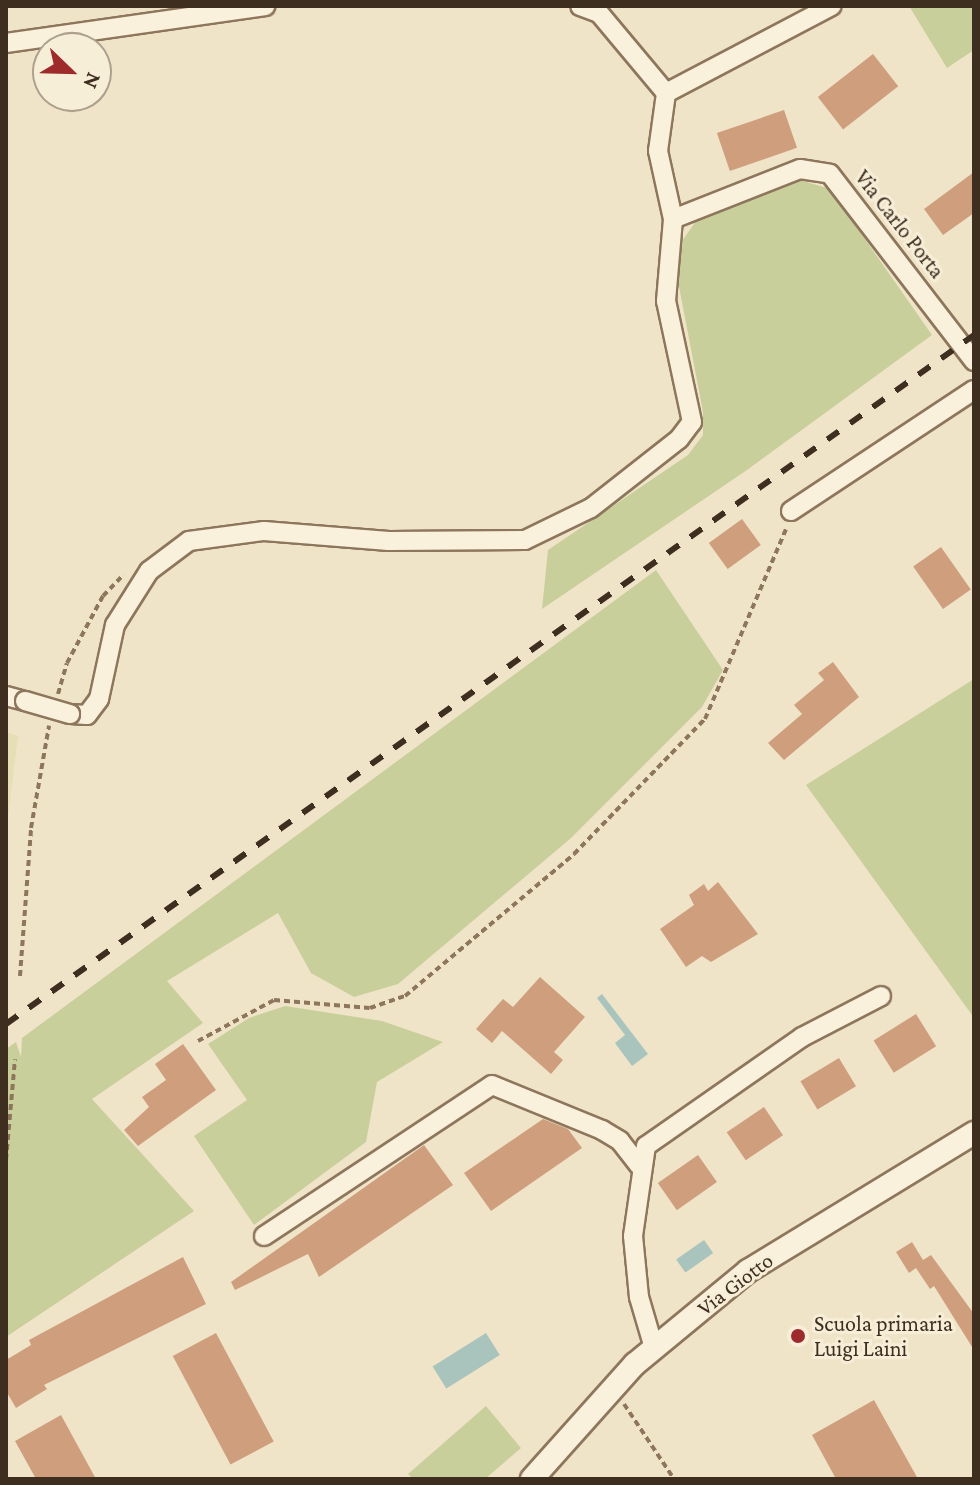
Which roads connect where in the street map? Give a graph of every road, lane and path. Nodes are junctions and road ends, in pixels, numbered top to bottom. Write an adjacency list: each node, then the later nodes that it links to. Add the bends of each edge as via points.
1 (265, 6): 4 (street)
2 (580, 6): 5 (street, via 599,13)
3 (832, 6): 5 (street)
4 (6, 43)
5 (666, 93): 6 (street, via 658,151)
6 (673, 219): 7 (street, Via Carlo Porta, via 800,169 830,174); 12 (street, via 666,301 692,422 679,439 591,508 525,540 389,541 264,531 189,541 149,571 115,625 99,699 87,715)
7 (974, 361)
8 (974, 390): 9 (street)
9 (791, 511): 15 (path, via 776,560 705,719 574,854 405,996 370,1008 274,1000)
10 (130, 567): 12 (path, via 103,596 67,663)
11 (6, 696): 12 (street, bridge)
12 (59, 712): 13 (path, via 33,814)
13 (20, 976)
14 (881, 996): 19 (street, via 737,1078 646,1146)
15 (198, 1041)
16 (15, 1059): 18 (path)
17 (974, 1133): 21 (street, Via Giotto, via 748,1271)
18 (6, 1160)
19 (639, 1165): 20 (street, via 620,1141 602,1130 492,1085); 21 (street, via 633,1236 639,1297)
20 (264, 1236)
21 (654, 1348): 22 (street, Via Giotto)
22 (612, 1390): 23 (street, Via Giotto); 24 (path)
23 (532, 1479)
24 (674, 1479)

